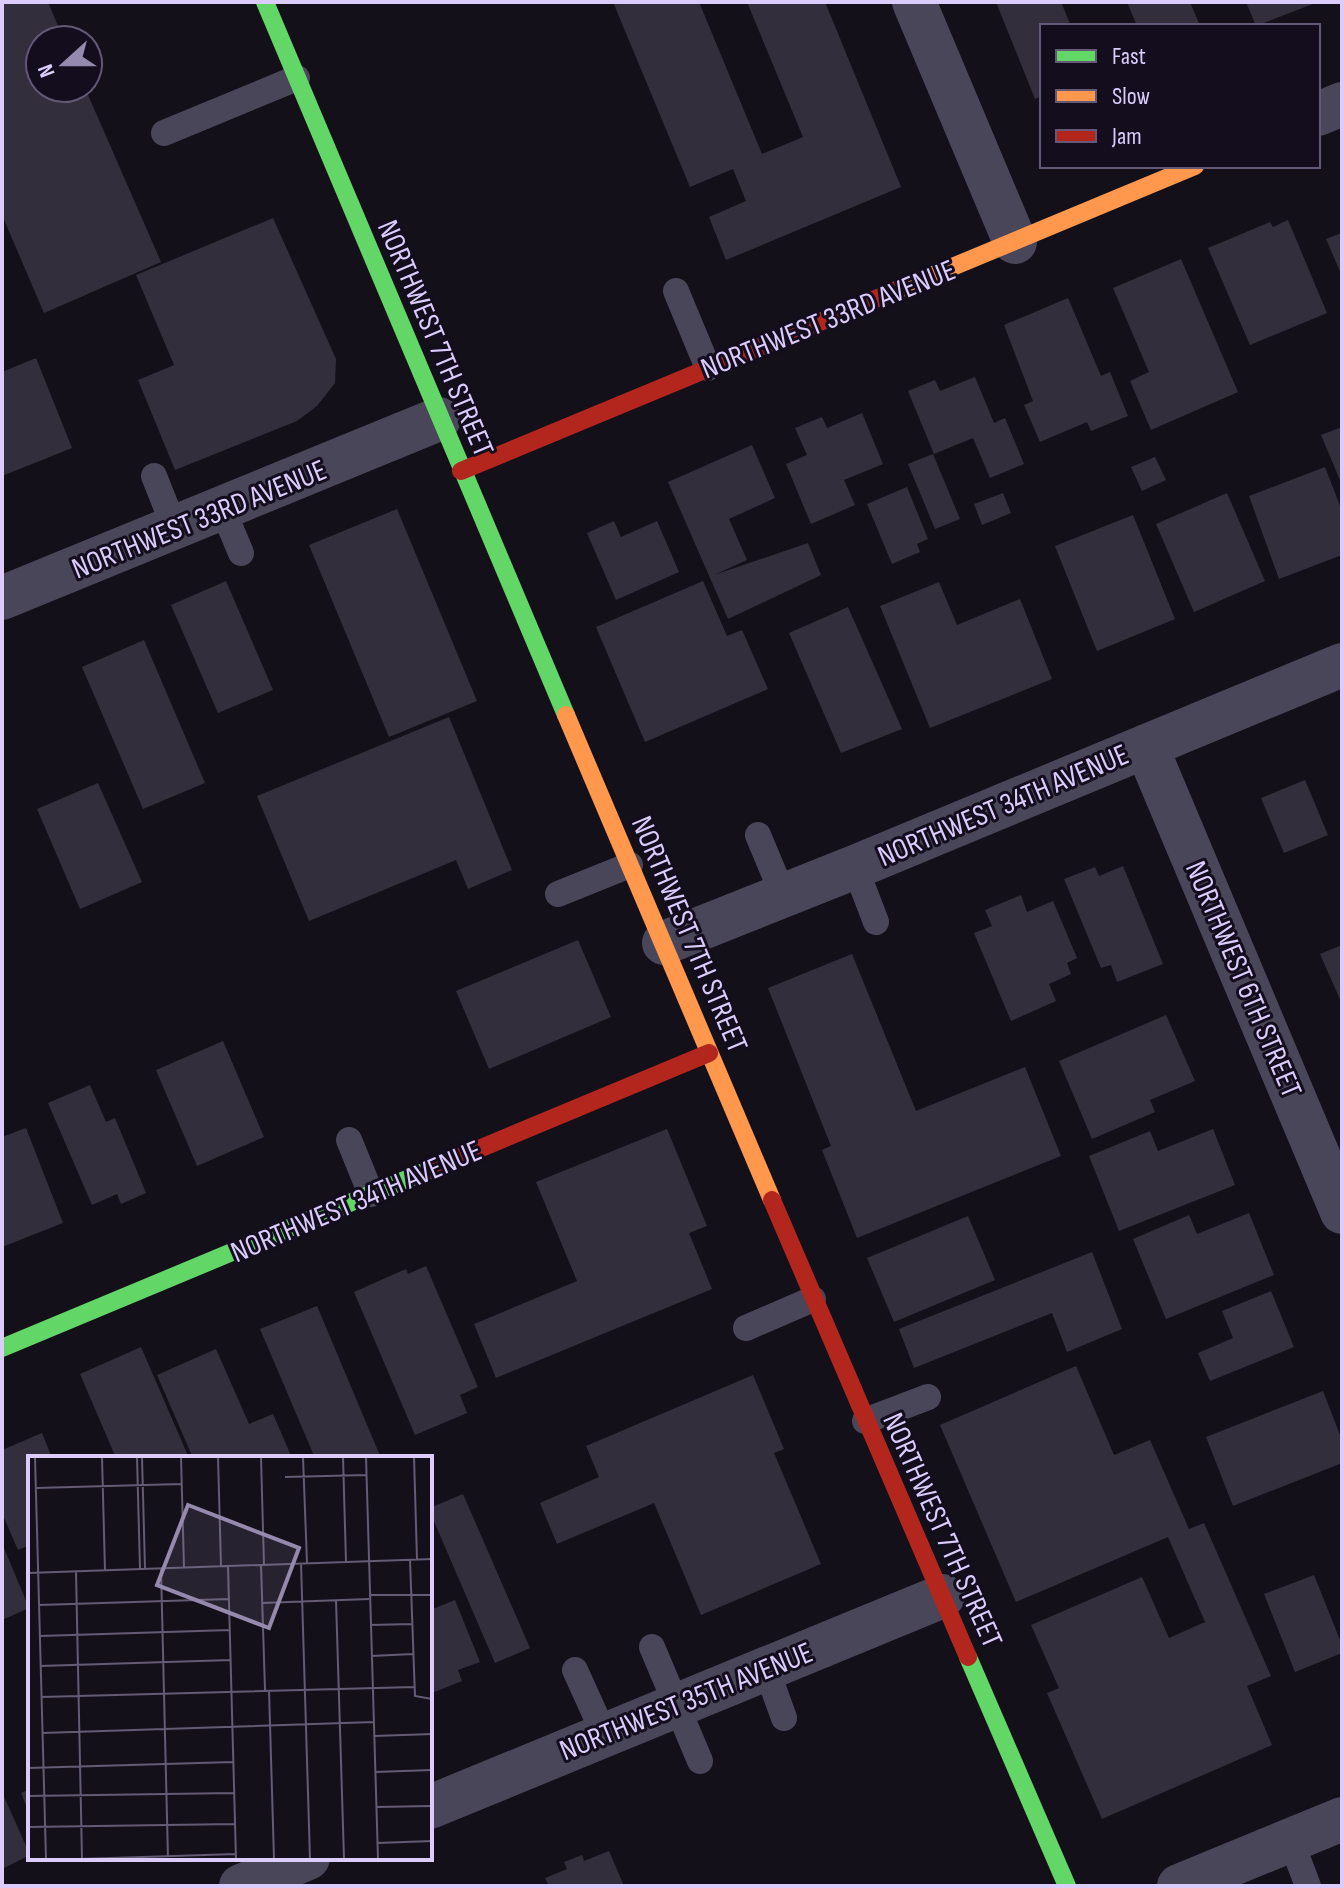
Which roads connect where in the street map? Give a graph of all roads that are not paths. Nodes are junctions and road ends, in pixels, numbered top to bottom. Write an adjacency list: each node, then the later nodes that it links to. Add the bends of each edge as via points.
1 (265, 2): 3 (main road, NORTHWEST 7TH STREET)
2 (914, 2): 8 (street)
3 (297, 78): 6 (lane); 11 (main road, NORTHWEST 7TH STREET)
4 (1342, 104): 5 (street)
5 (1320, 113)
6 (164, 133)
7 (1190, 168): 8 (main road, NORTHWEST 33RD AVENUE)
8 (1015, 242): 10 (main road, NORTHWEST 33RD AVENUE)
9 (676, 291): 10 (lane)
10 (708, 368): 12 (main road, NORTHWEST 33RD AVENUE)
11 (439, 419): 12 (main road, NORTHWEST 7TH STREET); 14 (street, NORTHWEST 33RD AVENUE)
12 (461, 471): 21 (main road, NORTHWEST 7TH STREET)
13 (154, 476): 15 (lane)
14 (223, 510): 15 (street, NORTHWEST 33RD AVENUE); 16 (lane)
15 (175, 529): 17 (street, NORTHWEST 33RD AVENUE)
16 (241, 553)
17 (2, 598)
18 (1342, 665): 19 (street, NORTHWEST 34TH AVENUE)
19 (1146, 746): 22 (street, NORTHWEST 34TH AVENUE); 30 (street, NORTHWEST 6TH STREET)
20 (758, 835): 24 (lane)
21 (630, 865): 23 (lane); 26 (main road, NORTHWEST 7TH STREET)
22 (855, 867): 24 (street, NORTHWEST 34TH AVENUE); 25 (lane)
23 (558, 894)
24 (783, 895): 26 (street, NORTHWEST 34TH AVENUE)
25 (876, 922)
26 (664, 943): 27 (main road, NORTHWEST 7TH STREET)
27 (709, 1053): 29 (main road, NORTHWEST 34TH AVENUE); 31 (main road, NORTHWEST 7TH STREET)
28 (349, 1140): 29 (lane)
29 (371, 1194): 33 (main road, NORTHWEST 34TH AVENUE)
30 (1342, 1212)
31 (813, 1299): 32 (lane); 35 (main road, NORTHWEST 7TH STREET)
32 (746, 1328)
33 (2, 1348)
34 (928, 1397): 35 (lane)
35 (865, 1421): 36 (main road, NORTHWEST 7TH STREET)
36 (943, 1596): 38 (street, NORTHWEST 35TH AVENUE); 49 (main road, NORTHWEST 7TH STREET)
37 (652, 1647): 40 (lane)
38 (766, 1668): 40 (street, NORTHWEST 35TH AVENUE); 41 (lane)
39 (575, 1670): 42 (lane)
40 (676, 1705): 42 (street, NORTHWEST 35TH AVENUE); 43 (lane)
41 (784, 1718)
42 (604, 1734): 44 (street, NORTHWEST 35TH AVENUE)
43 (700, 1761)
44 (432, 1806)
45 (1342, 1819): 46 (street)
46 (1291, 1841): 50 (street); 51 (lane)
47 (303, 1860): 48 (street)
48 (241, 1886)
49 (1067, 1886)
50 (1179, 1886)
51 (1308, 1886)

